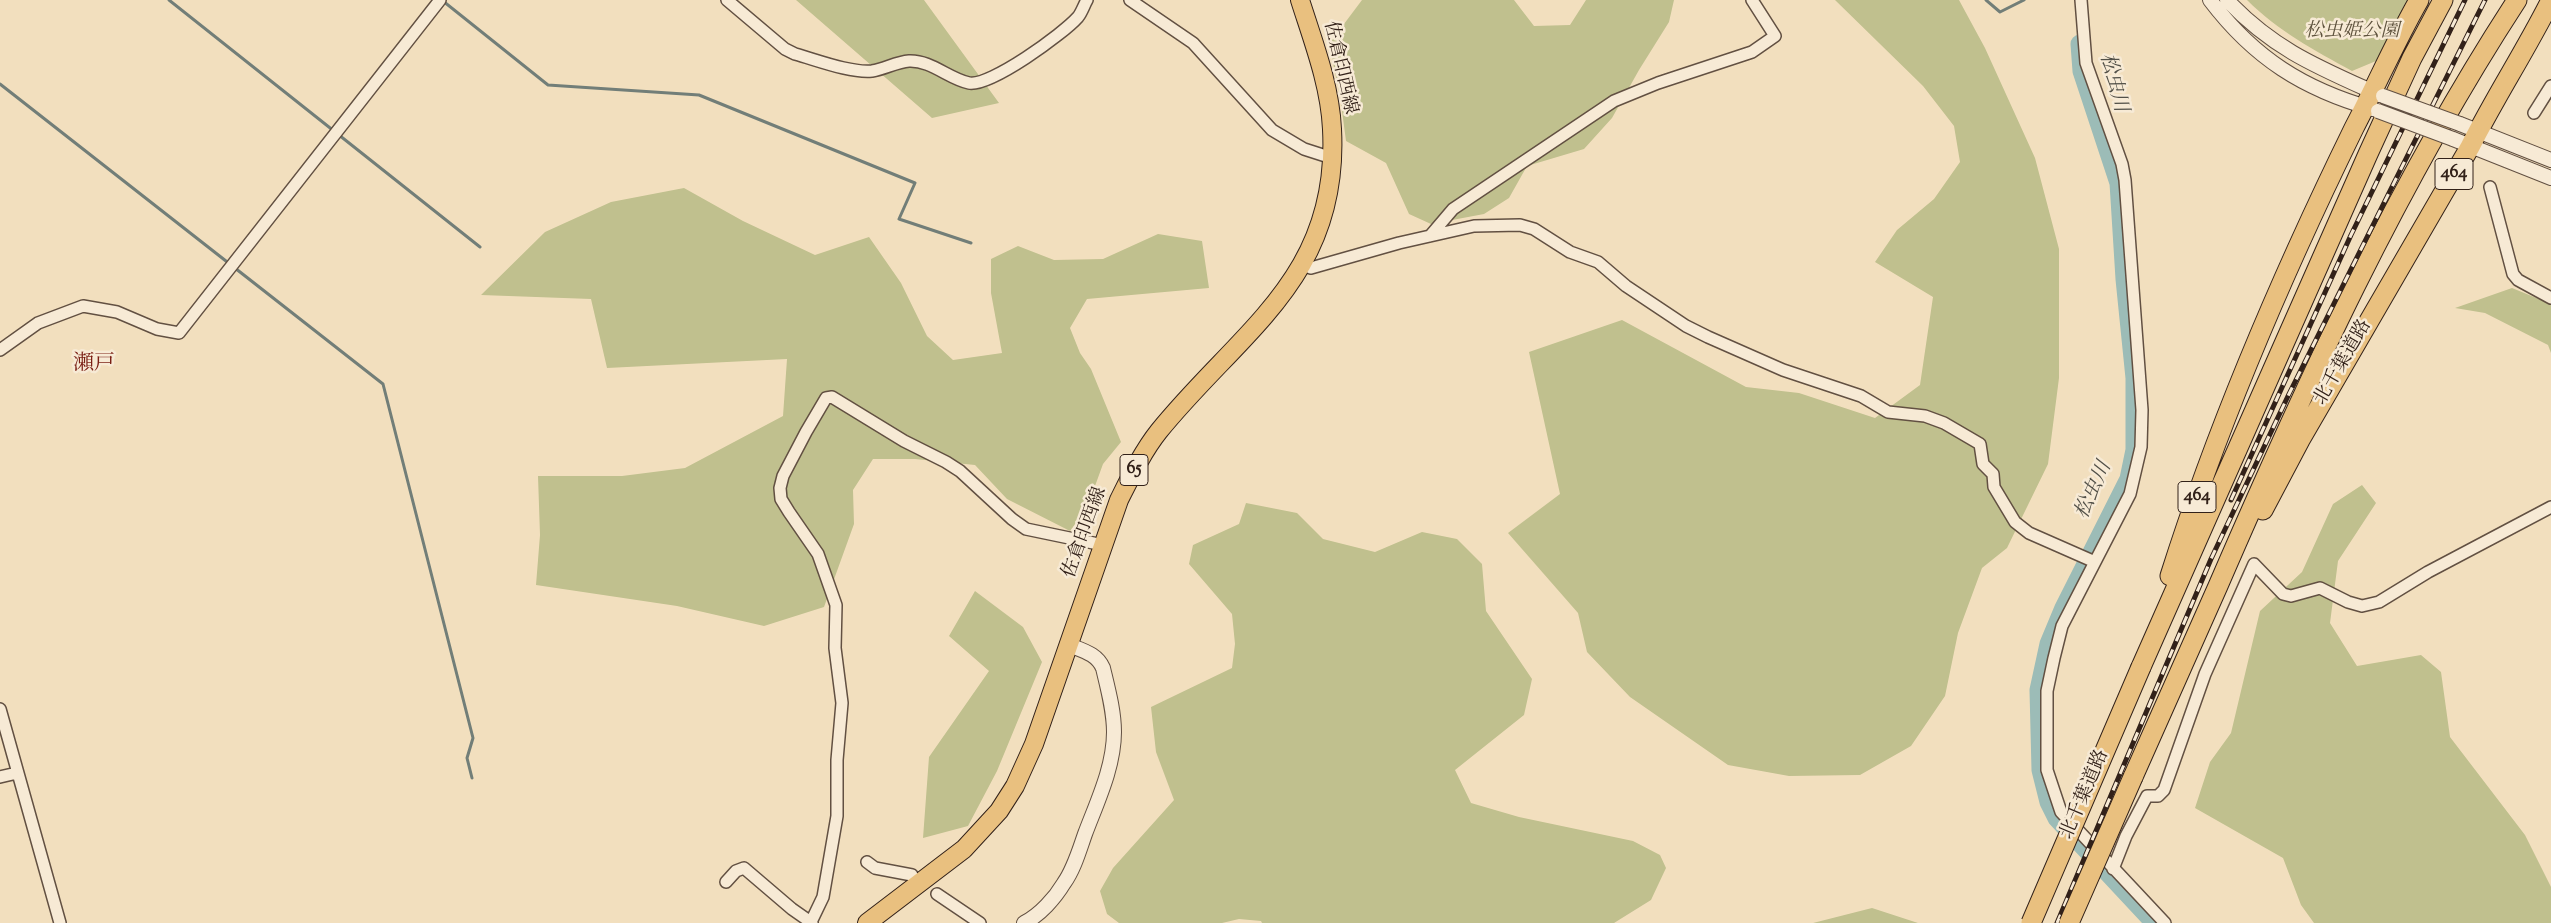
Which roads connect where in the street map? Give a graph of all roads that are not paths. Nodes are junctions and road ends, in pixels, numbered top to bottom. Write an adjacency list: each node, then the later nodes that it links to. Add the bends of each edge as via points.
1 (440, 0): 25 (street, via 179,333 157,329 117,312 83,306 38,323)
2 (727, 0): 3 (street, via 795,54 872,71 903,62 920,62 967,83 978,84 1004,71 1057,35 1079,16)
3 (1086, 0)
4 (1130, 0): 18 (street, via 1193,44 1272,130 1304,148)
5 (1300, 0): 18 (main road, 佐倉印西線 / 65, via 1326,92 1332,127)
6 (1752, 0): 22 (street, via 1774,36 1752,52 1614,101 1453,210)
7 (2081, 0): 28 (street, via 2086,63 2125,180 2142,410 2141,447 2130,494)
8 (2210, 0): 15 (street, via 2251,47 2275,66 2314,87)
9 (2228, 0): 15 (street, via 2285,49)
10 (2419, 0): 15 (highway, 北千葉道路 / 464)
11 (2443, 0): 30 (highway, 北千葉道路 / 464, via 2412,58)
12 (2517, 0): 32 (highway, 北千葉道路 / 464, via 2471,71 2415,170 2328,340)
13 (2551, 0): 17 (highway, 北千葉道路 / 464, via 2530,43)
14 (2551, 86): 16 (street)
15 (2375, 101): 17 (street, bridge); 17 (street, bridge, via 2460,124); 30 (highway, 北千葉道路 / 464, via 2306,230 2263,330 2181,542)
16 (2534, 113)
17 (2467, 139): 19 (street); 20 (street); 32 (highway, 北千葉道路 / 464, via 2229,574 2174,700)
18 (1332, 158): 23 (main road, 佐倉印西線 / 65, via 1326,201)
19 (2551, 160)
20 (2551, 178)
21 (2490, 187): 24 (street, via 2513,274)
22 (1430, 236): 23 (street, via 1311,268); 28 (street, via 1474,226 1520,225 1534,230 1570,252 1598,262 1626,286 1708,337 1783,370 1860,396 1888,412 1925,416 1944,423 1980,444 1983,464 1992,474 1994,487 2014,522 2029,533)
23 (1302, 265): 27 (main road, 佐倉印西線 / 65, via 1286,291 1256,327 1158,432 1127,484)
24 (2551, 298)
25 (0, 350)
26 (2551, 507): 36 (street, via 2369,606 2348,602 2320,588 2292,596 2283,594 2254,564 2205,674 2164,790 2158,796 2147,796)
27 (1103, 546): 29 (main road, 佐倉印西線 / 65); 41 (street, via 1026,529 960,471 832,397 826,398 783,476 780,488 785,506 818,554 836,604 835,648 842,703 837,816 823,897)
28 (2095, 562): 36 (street, via 2062,626 2054,658 2047,691 2047,770 2061,812)
29 (1069, 645): 42 (main road, 佐倉印西線 / 65, via 1034,744 1015,786 999,811 964,849); 44 (street, via 1091,654 1104,668 1114,733 1112,753 1104,786 1074,866 1052,899)
30 (2141, 668): 45 (highway, 北千葉道路 / 464, bridge)
31 (0, 709): 33 (street)
32 (2152, 734): 46 (highway, 北千葉道路 / 464, bridge)
33 (17, 773): 34 (street); 40 (street)
34 (0, 777)
35 (867, 862): 37 (street, via 875,868)
36 (2113, 869): 47 (street)
37 (912, 875)
38 (726, 882): 41 (street, via 736,871 744,868)
39 (937, 894): 43 (street)
40 (60, 923)
41 (812, 923)
42 (867, 923)
43 (980, 923)
44 (1024, 923)
45 (2031, 923)
46 (2069, 923)
47 (2165, 923)

